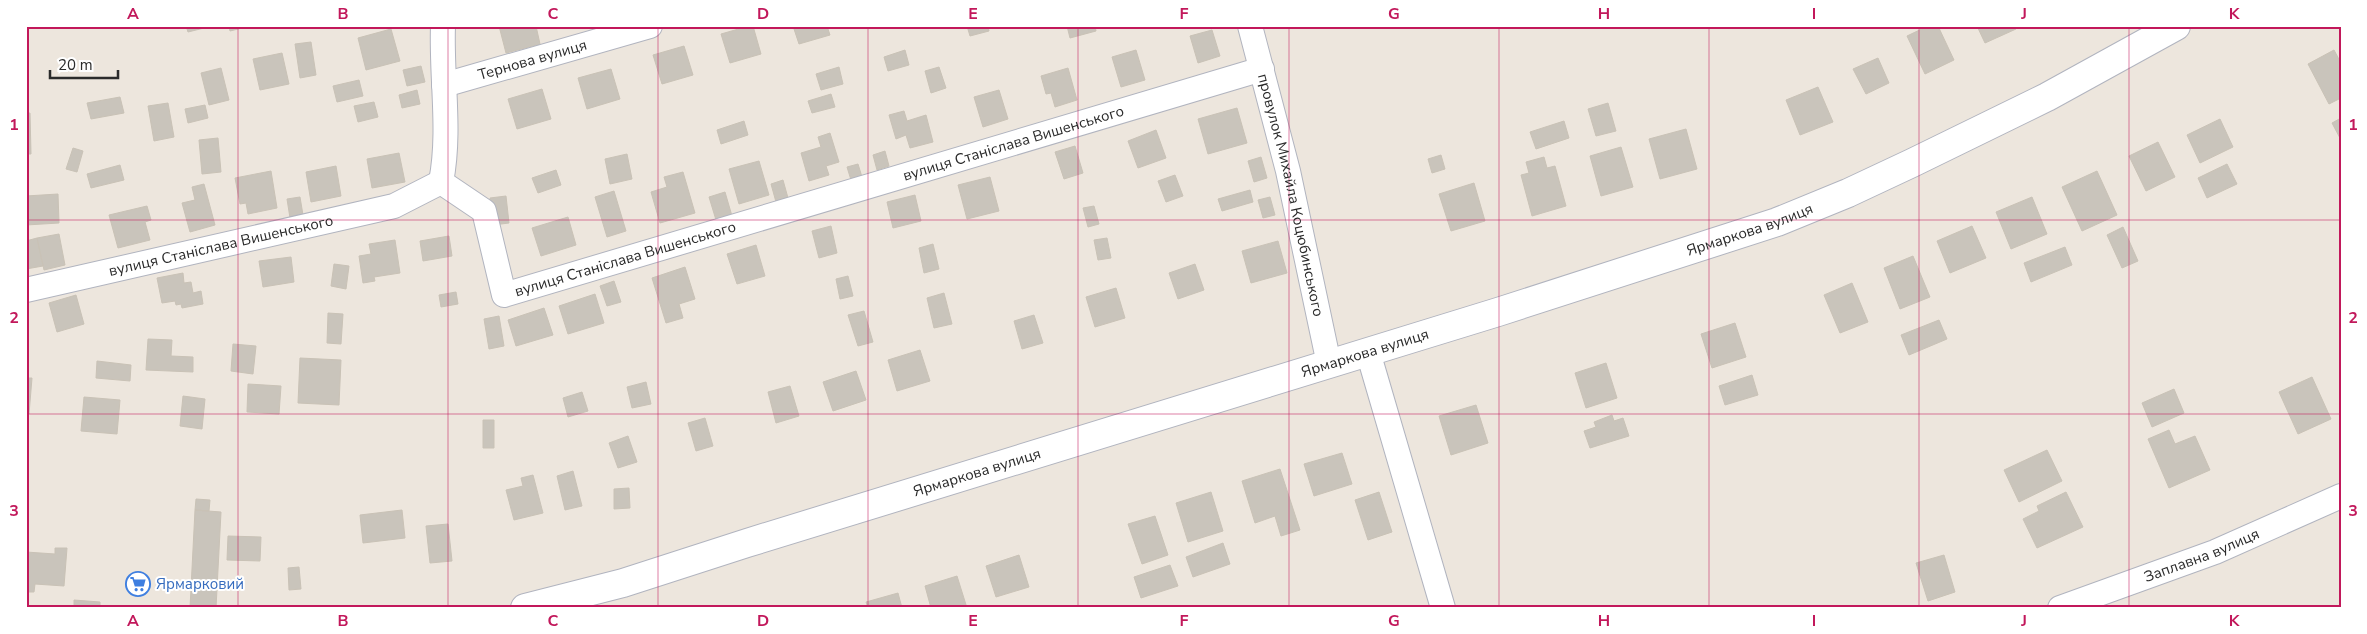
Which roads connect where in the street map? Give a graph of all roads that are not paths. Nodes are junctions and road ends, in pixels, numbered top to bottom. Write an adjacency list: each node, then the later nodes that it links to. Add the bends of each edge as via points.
1 (443, 26): 6 (street)
2 (650, 26): 6 (street, Тернова вулиця)
3 (1250, 26): 5 (street, провулок Михайла Коцюбинського)
4 (2176, 26): 9 (main road, Ярмаркова вулиця, via 2047,97 1878,180 1810,209)
5 (1262, 69): 7 (street, вулиця Станіслава Вишенського, via 504,295 484,210); 10 (street, провулок Михайла Коцюбинського, via 1290,180)
6 (444, 85): 7 (street, via 445,150)
7 (441, 182): 8 (street, вулиця Станіслава Вишенського, via 394,206)
8 (26, 290)
9 (1368, 352): 10 (main road, Ярмаркова вулиця); 13 (street)
10 (1329, 364): 12 (main road, Ярмаркова вулиця, via 623,583)
11 (2341, 496): 14 (street, Заплавна вулиця, via 2215,552)
12 (525, 608)
13 (1443, 608)
14 (2060, 608)

